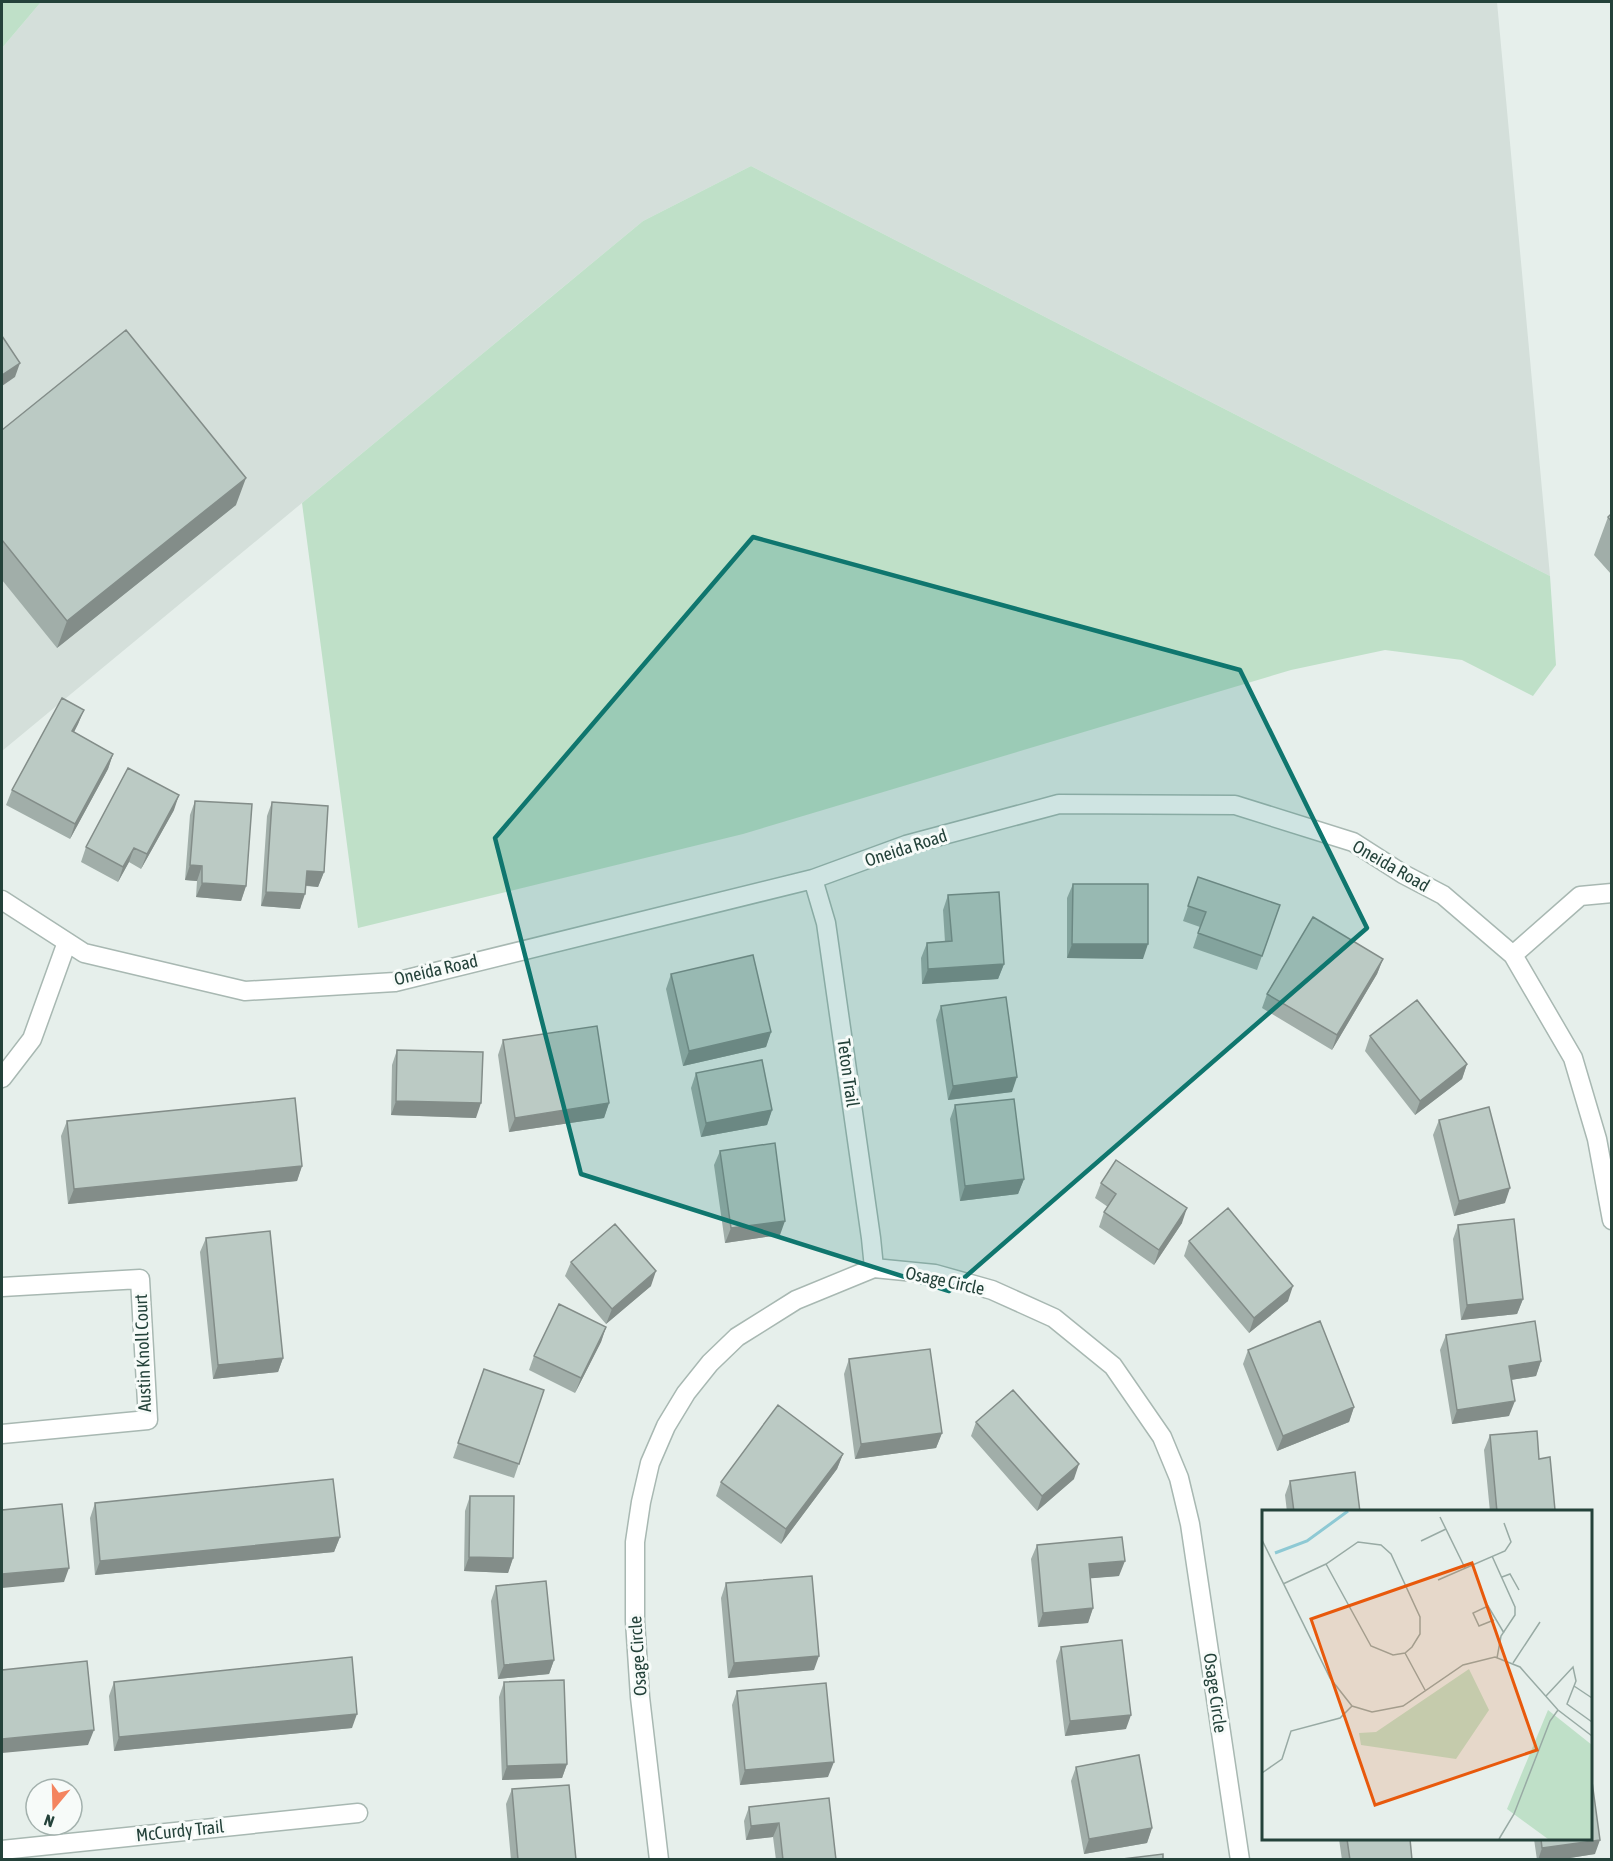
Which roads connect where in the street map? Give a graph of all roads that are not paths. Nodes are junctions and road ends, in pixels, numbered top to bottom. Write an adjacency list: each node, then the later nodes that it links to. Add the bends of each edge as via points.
1 (813, 879): 4 (street, Oneida Road, via 395,982 245,992 84,953); 5 (street, Oneida Road, via 906,845 1059,804 1235,805 1353,842 1443,895); 8 (street, Teton Trail, via 826,923)
2 (1611, 893): 5 (street, via 1580,896)
3 (2, 900): 4 (street, Oneida Road)
4 (67, 942): 6 (street, via 32,1039)
5 (1513, 955): 7 (street, Oneida Road, via 1573,1058 1598,1138)
6 (2, 1078)
7 (1611, 1220)
8 (874, 1268): 15 (street, Osage Circle, via 796,1300 737,1337 686,1393 650,1463 635,1542 635,1621); 16 (street, Osage Circle, via 936,1274 992,1290 1054,1318 1113,1366 1162,1437 1179,1478 1190,1524)
9 (2, 1287): 10 (street, Austin Knoll Court, via 140,1279 148,1419)
10 (2, 1434)
11 (358, 1813): 12 (street, McCurdy Trail)
12 (84, 1841): 13 (street, McCurdy Trail); 14 (street)
13 (2, 1850)
14 (86, 1860)
15 (659, 1860)
16 (1240, 1860)

